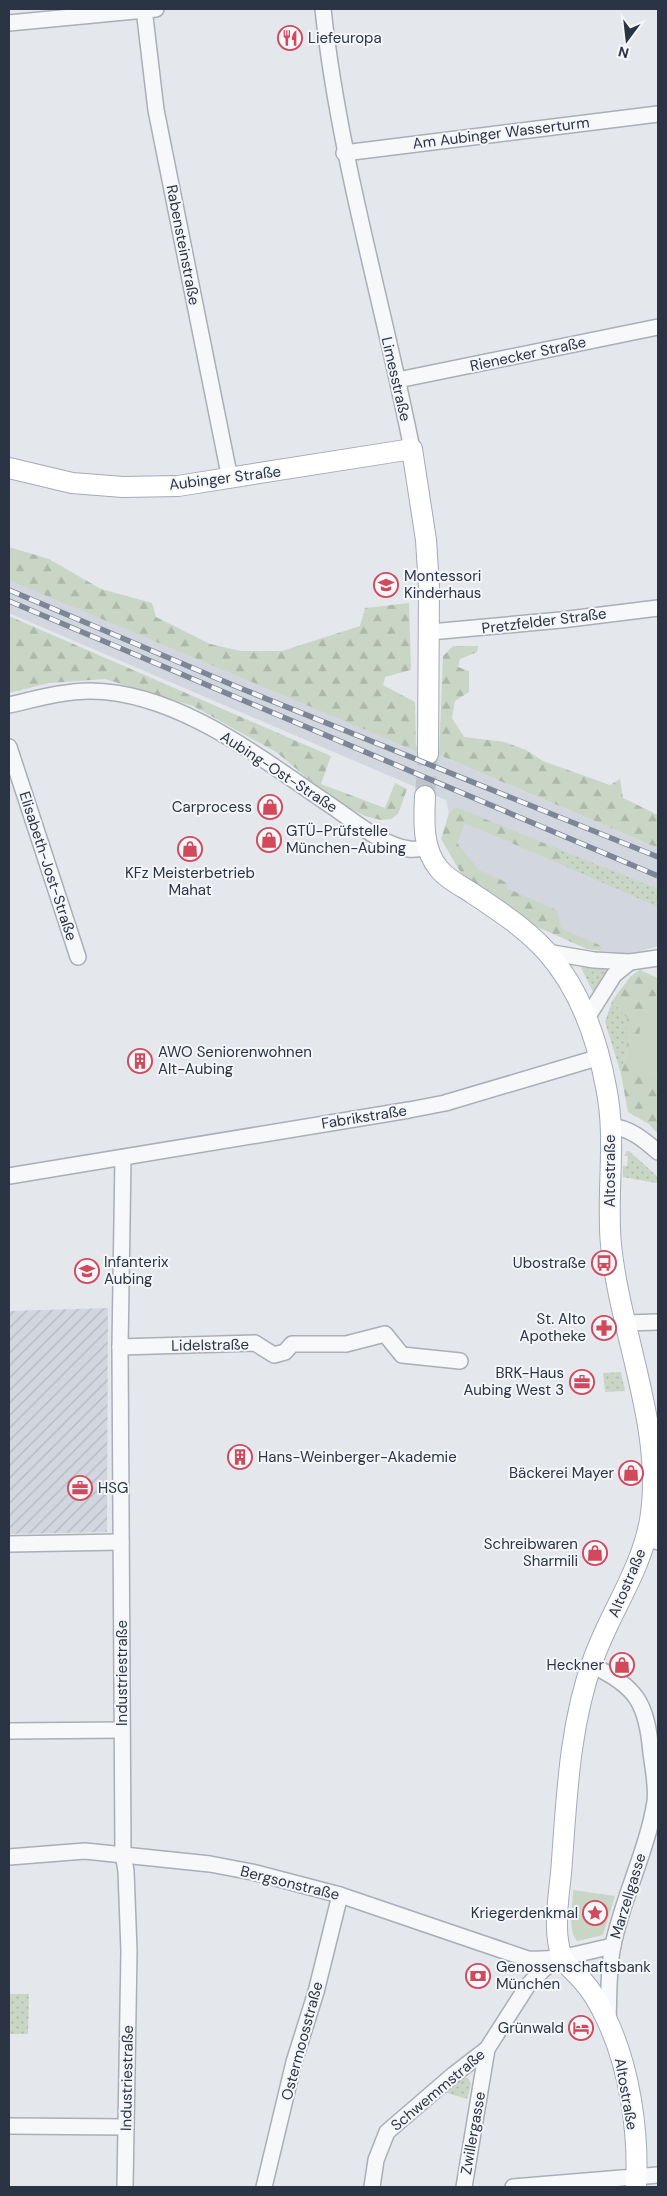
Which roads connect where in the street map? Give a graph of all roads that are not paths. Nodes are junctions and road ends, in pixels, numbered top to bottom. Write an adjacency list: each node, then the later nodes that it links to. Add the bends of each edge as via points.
1 (148, 9): 3 (street); 10 (street, Rabensteinstraße, via 156,110)
2 (323, 9): 5 (street, Limesstraße)
3 (9, 23)
4 (658, 114): 5 (street, Am Aubinger Wasserturm)
5 (344, 152): 7 (street, Limesstraße)
6 (658, 329): 7 (street, Rienecker Straße)
7 (398, 380): 8 (street, Limesstraße)
8 (412, 449): 10 (main road, Aubinger Straße); 12 (main road, Limesstraße, via 426,540)
9 (9, 468): 10 (main road, Aubinger Straße, via 72,483 123,487 178,486)
10 (230, 479)
11 (658, 608): 12 (street, Pretzfelder Straße)
12 (430, 632): 15 (main road, Limesstraße)
13 (9, 705): 17 (street, Aubing-Ost-Straße, via 61,693 92,691 147,701 192,718 248,748 369,831 409,849)
14 (9, 747): 19 (street, Elisabeth-Jost-Straße)
15 (428, 754)
16 (425, 796): 17 (main road, via 424,824)
17 (428, 848): 18 (main road, Altostraße, via 438,868 526,932)
18 (547, 952): 21 (street); 22 (main road, Altostraße, via 570,983)
19 (78, 957)
20 (658, 958): 21 (street)
21 (630, 962): 22 (street, via 614,975)
22 (587, 1018): 23 (main road, Altostraße)
23 (600, 1057): 24 (main road, Altostraße); 26 (street, Fabrikstraße, via 445,1103)
24 (610, 1126): 25 (street, via 633,1132); 29 (main road, Altostraße, via 611,1246)
25 (658, 1152)
26 (123, 1158): 27 (street, Fabrikstraße); 30 (street, Industriestraße)
27 (9, 1176)
28 (658, 1322): 29 (street)
29 (625, 1323): 32 (main road, Altostraße, via 644,1402 650,1446)
30 (120, 1347): 31 (street, Lidelstraße, via 255,1343 274,1356 285,1352 292,1344 346,1344 385,1334 402,1356); 33 (street, Industriestraße)
31 (460, 1362)
32 (652, 1540): 35 (main road, Altostraße)
33 (121, 1542): 34 (street); 36 (street, Industriestraße)
34 (9, 1544)
35 (591, 1665): 38 (street, Marzellgasse, via 616,1678 644,1708); 43 (main road, Altostraße, via 576,1716 565,1812 557,1929)
36 (122, 1730): 37 (street); 39 (street, Industriestraße)
37 (9, 1731)
38 (657, 1801): 42 (street, Marzellgasse)
39 (123, 1853): 40 (street, Bergsonstraße, via 86,1851); 41 (street, Bergsonstraße, via 210,1864); 47 (street, Industriestraße, via 129,1951)
40 (9, 1857)
41 (340, 1895): 43 (street, Bergsonstraße, via 528,1958); 51 (street, Ostermoosstraße)
42 (613, 1946): 43 (street, Marzellgasse); 44 (street, Marzellgasse)
43 (562, 1958): 44 (main road, Altostraße, via 585,1982); 45 (street, Schwemmstraße, via 545,1968 528,1985)
44 (608, 2022): 49 (main road, Altostraße, via 625,2067 633,2120)
45 (487, 2049): 52 (street, Schwemmstraße, via 387,2132 376,2160); 53 (street, Zwillergasse)
46 (9, 2126): 47 (street)
47 (126, 2128): 50 (street, Industriestraße)
48 (658, 2175): 49 (street)
49 (636, 2182): 54 (street)
50 (125, 2187)
51 (264, 2187)
52 (372, 2187)
53 (464, 2187)
54 (513, 2187)

